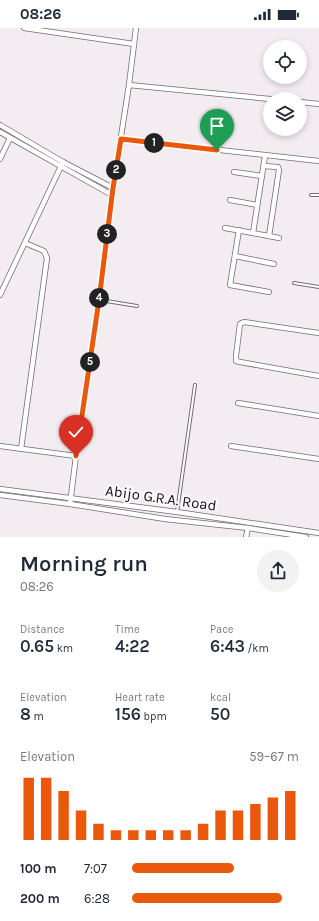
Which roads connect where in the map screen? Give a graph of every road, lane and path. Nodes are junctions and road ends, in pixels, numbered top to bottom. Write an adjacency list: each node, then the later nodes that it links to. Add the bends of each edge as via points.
1 (24, 28): 3 (street)
2 (136, 28): 3 (street)
3 (134, 44): 4 (street)
4 (130, 85): 5 (street); 11 (street)
5 (263, 98)
6 (307, 103): 7 (street)
7 (319, 104)
8 (0, 125): 14 (street)
9 (0, 132): 10 (street)
10 (10, 138): 13 (street); 17 (street)
11 (121, 139): 12 (street); 20 (street)
12 (266, 156): 15 (street); 16 (street)
13 (0, 159)
14 (63, 162): 17 (street); 20 (street)
15 (319, 162)
16 (264, 166): 19 (street); 29 (street, via 278,167 279,170)
17 (61, 167): 21 (street); 31 (street)
18 (234, 172): 19 (street)
19 (262, 176): 25 (street)
20 (113, 188): 21 (street)
21 (112, 195): 38 (street)
22 (311, 195): 23 (lane)
23 (319, 195)
24 (230, 200): 25 (street)
25 (257, 205): 28 (street)
26 (225, 228): 27 (street)
27 (239, 230): 28 (street); 32 (street)
28 (253, 233): 29 (street)
29 (269, 236): 30 (street)
30 (279, 238)
31 (25, 243): 37 (street); 47 (street, via 44,250 48,258)
32 (235, 256): 33 (street); 36 (street, via 230,284)
33 (274, 264)
34 (294, 284): 35 (lane)
35 (319, 287)
36 (269, 292)
37 (0, 295)
38 (99, 300): 39 (lane); 48 (street)
39 (137, 306)
40 (319, 333): 41 (street, via 244,322 240,324 236,356 236,361 240,362)
41 (319, 376)
42 (195, 385): 54 (lane)
43 (238, 403): 44 (street)
44 (319, 416)
45 (0, 446): 47 (street)
46 (230, 446): 49 (street)
47 (21, 450): 48 (street)
48 (76, 456): 52 (street)
49 (319, 458)
50 (0, 489): 52 (street, Abijo G.R.A. Road)
51 (0, 495): 53 (street, Abijo G.R.A. Road)
52 (71, 498): 53 (street); 54 (street, Abijo G.R.A. Road)
53 (70, 504): 55 (street, Abijo G.R.A. Road, via 165,519)
54 (178, 512): 56 (street, Abijo G.R.A. Road)
55 (248, 528): 57 (street); 58 (street, Abijo G.R.A. Road)
56 (319, 533)
57 (246, 537)
58 (306, 537)

